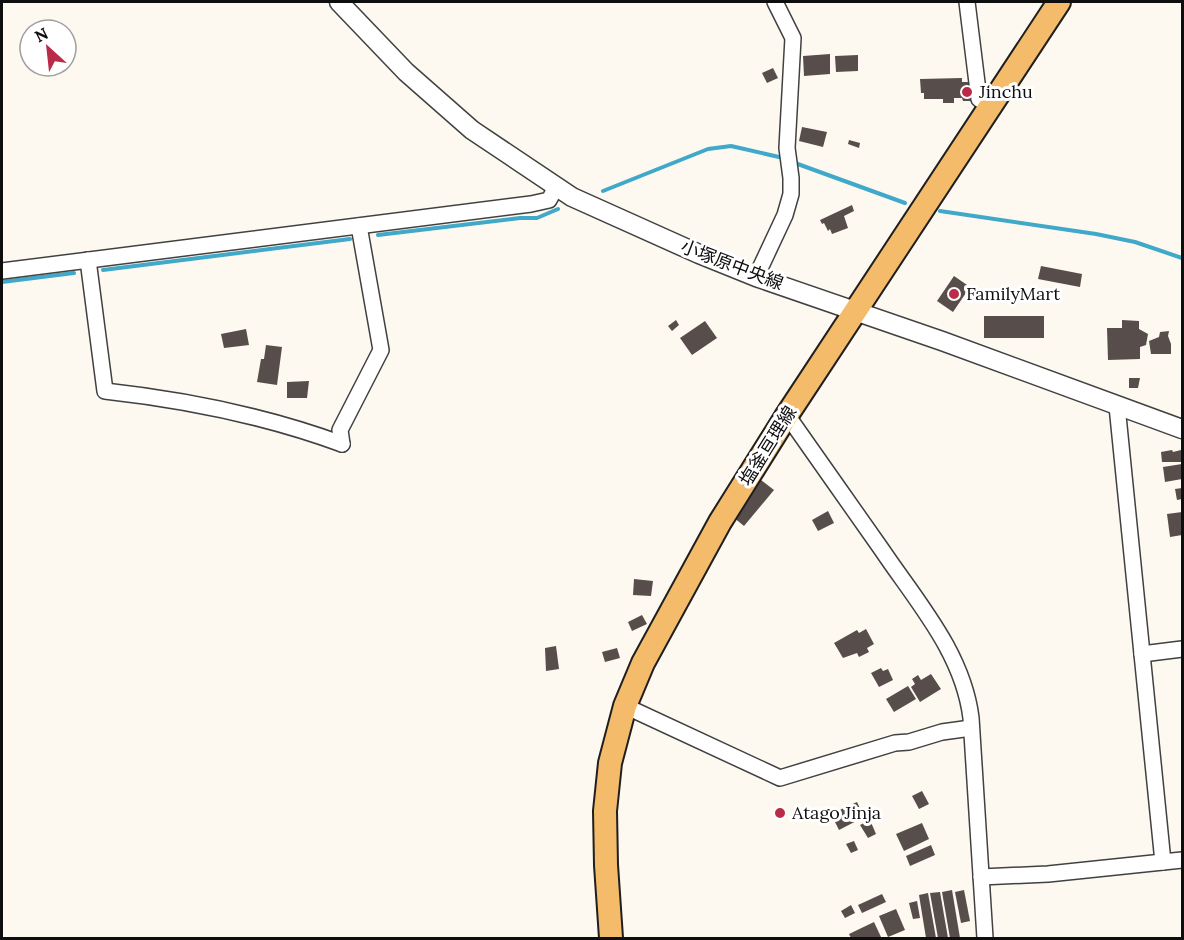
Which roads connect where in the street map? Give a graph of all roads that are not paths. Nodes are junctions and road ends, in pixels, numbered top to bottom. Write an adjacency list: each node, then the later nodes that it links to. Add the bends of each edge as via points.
1 (339, 2): 6 (street, 小塚原中央線, via 406,72 472,130)
2 (775, 2): 10 (street, via 793,38 787,148 791,194)
3 (967, 2): 5 (street, via 979,99)
4 (1059, 2): 5 (main road, 塩釜亘理線)
5 (989, 105): 11 (main road, 塩釜亘理線)
6 (556, 187): 7 (street, via 549,200 531,204); 10 (street, 小塚原中央線, via 600,211)
7 (359, 226): 8 (street); 8 (street, via 381,350 340,430 342,444 304,430 203,405 105,391)
8 (88, 260): 9 (street)
9 (2, 271)
10 (756, 277): 11 (street, 小塚原中央線)
11 (855, 311): 12 (street, 小塚原中央線); 13 (main road, 塩釜亘理線)
12 (1117, 406): 14 (street, 小塚原中央線); 16 (street)
13 (787, 415): 17 (main road, 塩釜亘理線, via 720,522 643,663); 18 (street, via 937,629 960,672)
14 (1182, 429)
15 (1182, 649): 16 (street)
16 (1142, 654): 20 (street)
17 (625, 706): 18 (street, via 780,778 895,743); 22 (main road, 塩釜亘理線, via 610,764 605,811)
18 (971, 728): 21 (street)
19 (1182, 860): 20 (street)
20 (1163, 862): 21 (street)
21 (981, 877): 23 (street)
22 (611, 939)
23 (985, 939)

